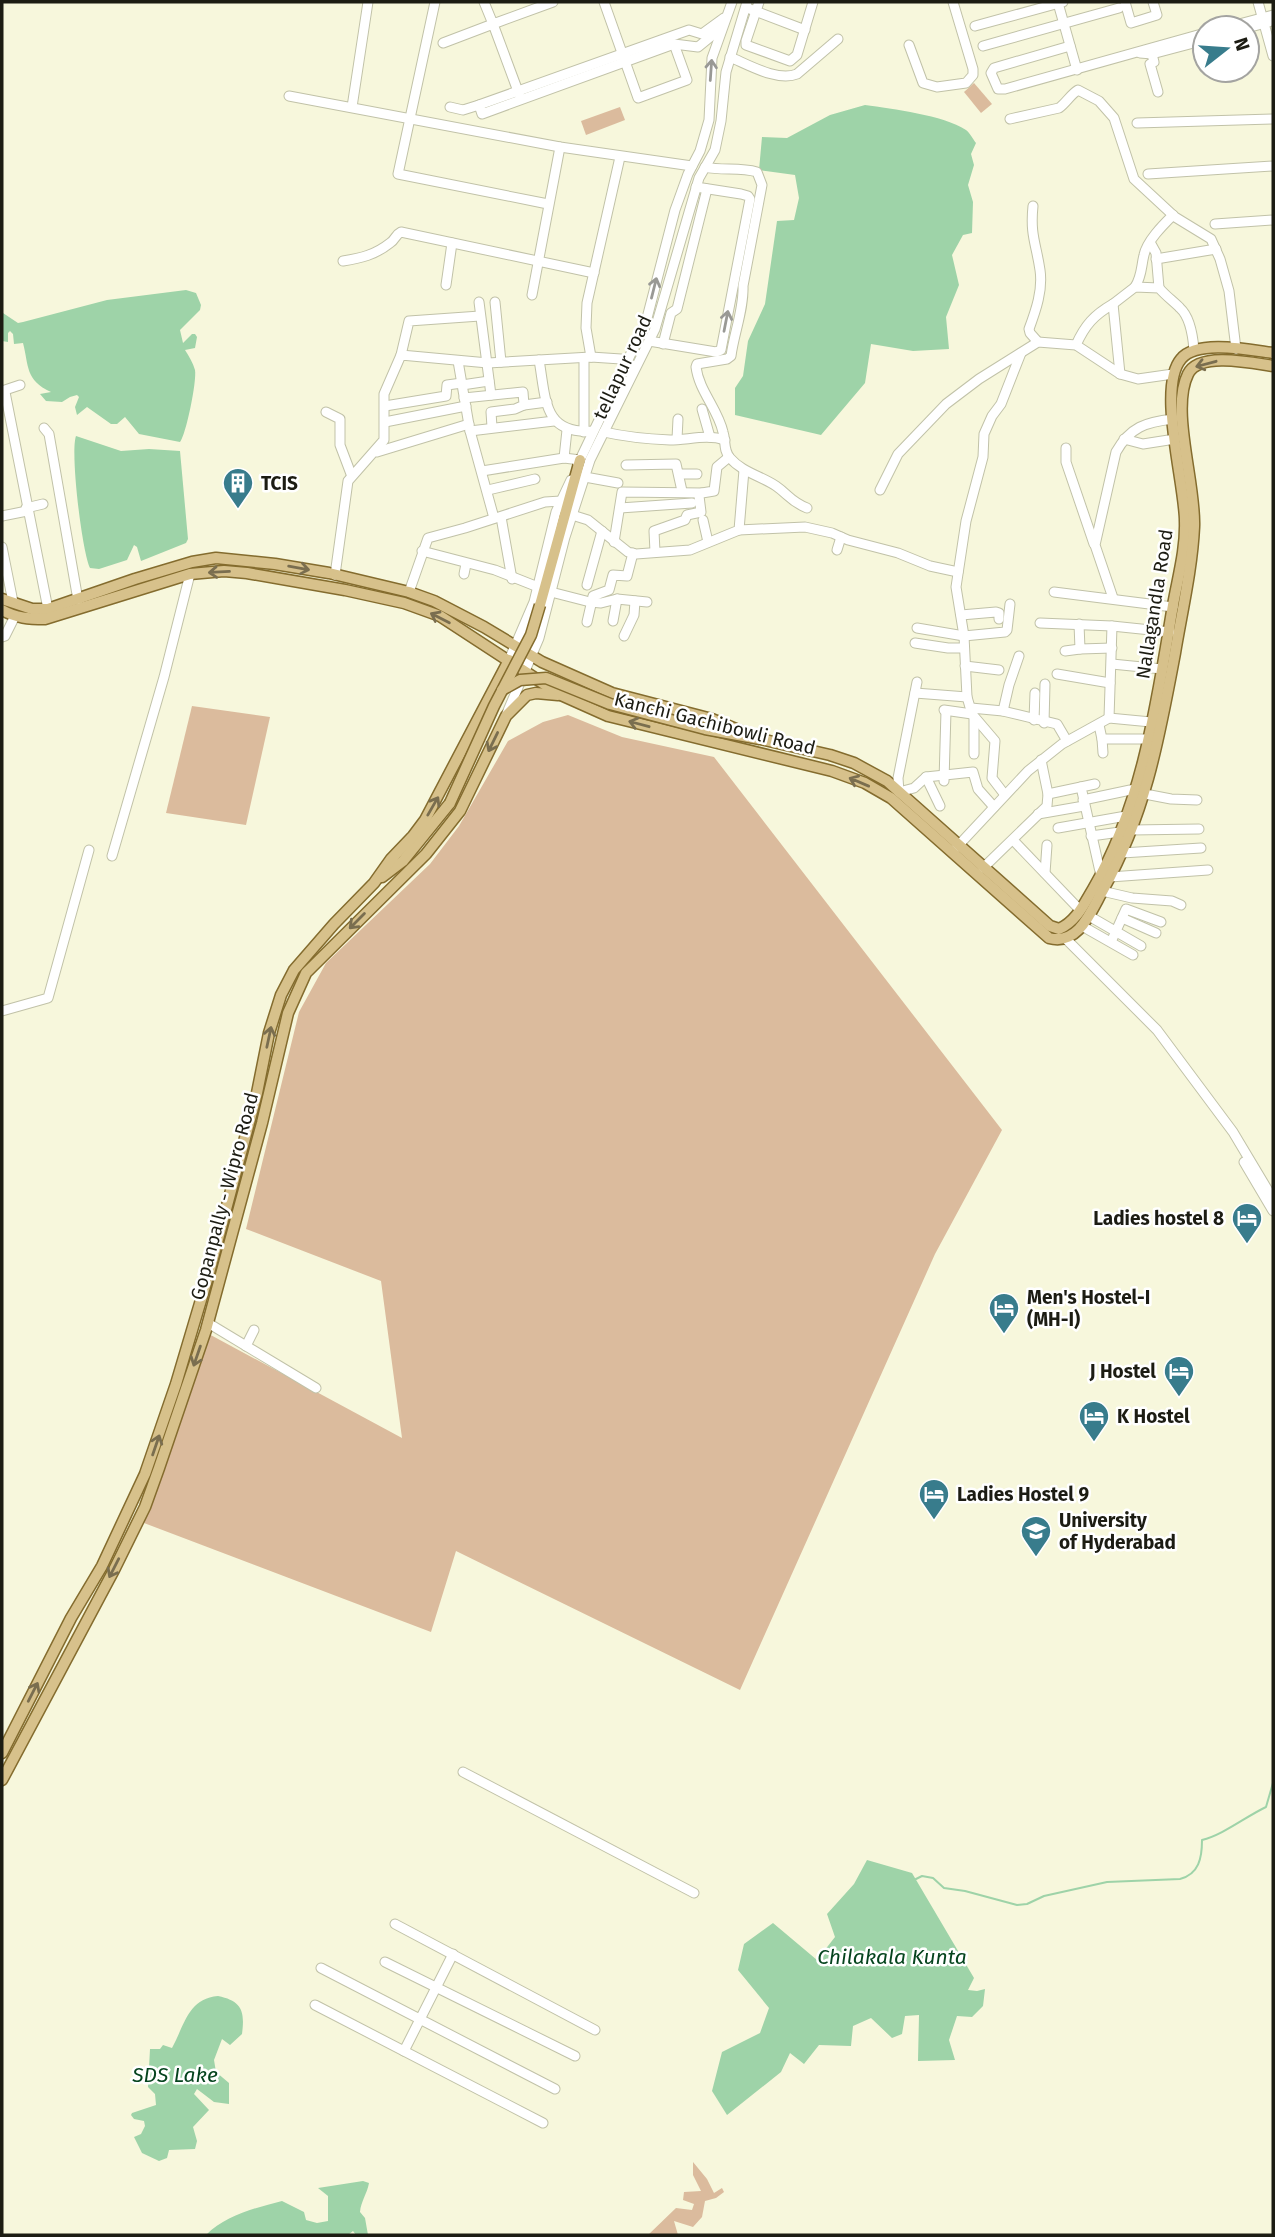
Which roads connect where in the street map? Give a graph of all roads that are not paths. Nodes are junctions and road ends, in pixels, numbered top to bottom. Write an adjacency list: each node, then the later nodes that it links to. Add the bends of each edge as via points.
1 (368, 2): 40 (street)
2 (435, 2): 42 (street)
3 (484, 2): 19 (street)
4 (553, 2): 19 (street)
5 (604, 2): 34 (street)
6 (732, 2): 16 (street, tellapur road)
7 (813, 2): 22 (street)
8 (953, 2): 28 (street, via 973,69 966,83 937,87 923,83)
9 (1153, 2): 13 (street, via 1157,15 1131,23)
10 (1258, 2): 17 (street)
11 (1061, 3): 18 (street); 20 (street)
12 (746, 4): 14 (street); 35 (street)
13 (1122, 5): 18 (street)
14 (757, 6): 22 (street); 22 (street, via 746,41 750,48 790,61 797,55)
15 (1273, 15): 17 (street)
16 (726, 17): 21 (street, tellapur road); 34 (street, via 702,34 689,30)
17 (1267, 21): 33 (street)
18 (1064, 23): 29 (street); 30 (street)
19 (493, 24): 25 (street); 38 (street)
20 (975, 26)
21 (721, 28): 26 (street, via 698,47); 48 (street, tellapur road, one-way to 21, via 709,120 712,58)
22 (805, 30)
23 (1191, 37): 31 (street)
24 (838, 39): 35 (street, via 790,77)
25 (443, 43)
26 (674, 44): 34 (street); 34 (street, via 687,80 638,98)
27 (1191, 44): 32 (street)
28 (909, 45)
29 (983, 46)
30 (1070, 46): 36 (street); 36 (street, via 994,68 991,73 1000,90)
31 (1140, 53): 32 (street); 36 (street)
32 (1158, 55): 37 (street, via 1150,64)
33 (1273, 56)
34 (624, 58): 38 (street)
35 (730, 58): 50 (street, via 715,150)
36 (1077, 70)
37 (1158, 92)
38 (520, 95): 41 (street, via 482,114 479,105 463,110)
39 (289, 96): 40 (street)
40 (352, 107): 42 (street)
41 (450, 107)
42 (412, 118): 46 (street); 54 (street, via 398,174)
43 (1010, 119): 56 (street, via 1059,108 1078,90 1099,101 1114,118 1132,177)
44 (1273, 119): 45 (street)
45 (1137, 123)
46 (560, 147): 47 (street); 54 (street)
47 (620, 157): 48 (street); 68 (street)
48 (692, 166): 57 (street, tellapur road)
49 (1273, 166): 51 (street)
50 (705, 167): 52 (street); 120 (street, via 752,171 759,174 762,185 731,356 696,367)
51 (1148, 174)
52 (696, 187): 53 (street); 59 (street)
53 (706, 189): 69 (street); 79 (street, one-way to 53, via 720,350 750,199)
54 (548, 204): 66 (street)
55 (1033, 206): 78 (street, via 1031,230 1040,294 1029,329)
56 (1173, 215): 62 (street); 63 (street, via 1209,235)
57 (673, 218): 59 (street); 89 (street, tellapur road, one-way to 57, via 646,322)
58 (1273, 220): 60 (street)
59 (686, 221): 67 (street)
60 (1215, 224)
61 (452, 243): 65 (street, via 401,232 374,255); 66 (street); 70 (street)
62 (1151, 244): 64 (street); 71 (street, via 1144,252)
63 (1216, 249): 64 (street); 81 (street, via 1231,290)
64 (1156, 259): 72 (street)
65 (343, 261)
66 (537, 263): 68 (street); 73 (street)
67 (672, 269): 69 (street); 79 (street, via 655,329)
68 (594, 273): 86 (street, via 587,303)
69 (686, 273): 79 (street, via 677,309)
70 (446, 285)
71 (1135, 287): 72 (street); 76 (street)
72 (1159, 288): 82 (street, via 1181,308)
73 (531, 295)
74 (479, 302): 77 (street)
75 (495, 302): 90 (street)
76 (1113, 304): 80 (street, via 1085,325); 93 (street)
77 (480, 316): 85 (street, via 409,321); 91 (street)
78 (1038, 341): 80 (street); 83 (street)
79 (657, 342): 115 (street)
80 (1076, 345): 93 (street)
81 (1236, 349): 82 (main road); 84 (main road)
82 (1194, 350): 94 (main road, via 1182,358)
83 (1021, 353): 135 (street, via 946,404 898,454); 162 (street, via 984,434)
84 (1273, 353)
85 (401, 355): 87 (street); 103 (street, via 385,390)
86 (587, 358): 88 (street); 89 (street); 114 (street)
87 (458, 360): 91 (street); 96 (street)
88 (540, 360): 90 (street); 101 (street)
89 (626, 361): 114 (street, tellapur road)
90 (501, 362): 91 (street)
91 (488, 363): 95 (street)
92 (1273, 366): 140 (main road, Nallagandla Road, one-way to 140, via 1212,361 1188,374 1181,407)
93 (1120, 373): 94 (street, via 1138,379)
94 (1173, 374): 107 (main road, Nallagandla Road)
95 (489, 381): 96 (street); 99 (street)
96 (462, 384): 100 (street); 103 (street, via 447,385 446,396)
97 (20, 385): 98 (street)
98 (3, 391): 145 (street)
99 (491, 395): 100 (street); 102 (street, via 521,391)
100 (465, 402): 109 (street); 110 (street)
101 (547, 402): 102 (street); 108 (street)
102 (524, 405): 111 (street, via 492,411)
103 (385, 406): 109 (street)
104 (702, 409): 116 (street)
105 (326, 412): 129 (street, via 340,419 340,445)
106 (678, 419): 117 (street)
107 (1173, 419): 118 (street, via 1150,421); 119 (main road, Nallagandla Road)
108 (554, 421): 111 (street); 113 (street)
109 (386, 422): 122 (street, via 384,439)
110 (469, 427): 111 (street); 122 (street); 128 (street)
111 (492, 427)
112 (44, 428): 174 (street, via 49,434)
113 (567, 430): 114 (street); 124 (street)
114 (589, 431): 125 (street, tellapur road)
115 (604, 432): 117 (street); 132 (street)
116 (710, 437): 117 (street); 120 (street)
117 (677, 439)
118 (1124, 439): 119 (street, via 1143,444); 155 (street, via 1116,452)
119 (1175, 439): 140 (main road, Nallagandla Road)
120 (724, 440): 123 (street)
121 (1066, 448): 155 (street, via 1066,462)
122 (374, 453): 129 (street)
123 (729, 457): 127 (street); 138 (street, via 717,467 714,491)
124 (564, 458): 125 (street); 128 (street)
125 (580, 460): 139 (street, tellapur road); 214 (main road, Gopanpally - Wipro Road, bridge, via 531,635)
126 (626, 465): 130 (street, via 676,464)
127 (744, 470): 144 (street); 150 (street)
128 (482, 471): 136 (street)
129 (351, 474): 165 (street)
130 (680, 474): 131 (street); 137 (street)
131 (697, 474)
132 (585, 477): 134 (street); 146 (street)
133 (535, 479): 136 (street)
134 (618, 483)
135 (880, 489)
136 (488, 490): 148 (street)
137 (682, 491): 138 (street); 143 (street, via 623,492)
138 (702, 493): 159 (street, via 701,512 654,531)
139 (561, 501): 148 (street); 168 (street, tellapur road)
140 (1189, 501): 180 (main road, Nallagandla Road); 240 (main road, Nallagandla Road, via 1194,531 1188,577 1160,736)
141 (692, 503): 143 (street)
142 (43, 504): 145 (street)
143 (620, 508): 153 (street)
144 (807, 508)
145 (26, 510): 147 (street); 181 (street)
146 (572, 515): 151 (street); 170 (street)
147 (2, 516)
148 (498, 518): 158 (street, via 428,538); 166 (street)
149 (702, 520): 154 (street)
150 (739, 530): 152 (street, via 805,527); 154 (street)
151 (602, 531): 153 (street); 167 (street)
152 (841, 537): 157 (street); 162 (street)
153 (614, 542): 160 (street)
154 (708, 542): 159 (street, via 690,550)
155 (1095, 545): 172 (street)
156 (2, 548): 175 (street)
157 (837, 550)
158 (422, 551): 161 (street); 169 (street)
159 (655, 552): 160 (street)
160 (633, 553): 177 (street, via 627,576 613,575 609,590 595,594)
161 (466, 564): 164 (street); 166 (street)
162 (958, 572): 183 (street, via 956,596)
163 (190, 574): 184 (main road, Kanchi Gachibowli Road, via 46,619); 204 (main road, Kanchi Gachibowli Road, one-way to 163, via 440,617 404,603 272,576 224,571); 262 (street)
164 (464, 574)
165 (335, 575): 169 (main road, Kanchi Gachibowli Road); 174 (main road, Kanchi Gachibowli Road, one-way to 165, via 216,558)
166 (512, 579): 168 (street)
167 (587, 585)
168 (538, 587): 197 (street, tellapur road)
169 (409, 592): 197 (main road, Kanchi Gachibowli Road, via 474,621)
170 (551, 592): 177 (street); 203 (street)
171 (1054, 592): 172 (street)
172 (1113, 598): 180 (street)
173 (617, 599): 176 (street); 177 (street); 186 (street)
174 (78, 600): 181 (main road, Kanchi Gachibowli Road)
175 (7, 601): 181 (main road, Kanchi Gachibowli Road)
176 (635, 601): 178 (street); 193 (street)
177 (590, 602): 187 (street)
178 (648, 602)
179 (1010, 604): 194 (street, via 1007,632)
180 (1173, 607): 192 (main road, Nallagandla Road)
181 (48, 609)
182 (2, 610): 184 (main road, Kanchi Gachibowli Road)
183 (961, 615): 185 (street, via 996,612); 194 (street)
184 (15, 616): 195 (street)
185 (999, 619)
186 (613, 621)
187 (587, 622)
188 (1040, 623): 189 (street)
189 (1079, 624): 190 (street); 200 (street)
190 (1112, 626): 192 (street); 199 (street)
191 (917, 628): 194 (street)
192 (1170, 632): 207 (main road, Nallagandla Road)
193 (624, 636)
194 (964, 636): 198 (street)
195 (2, 637)
196 (915, 643): 198 (street)
197 (515, 647): 203 (main road, Kanchi Gachibowli Road); 204 (street, tellapur road)
198 (964, 648): 206 (street)
199 (1112, 648): 200 (street); 205 (street)
200 (1080, 649): 201 (street)
201 (1065, 651)
202 (1019, 656): 219 (street)
203 (531, 657): 208 (street); 227 (main road, Kanchi Gachibowli Road, via 612,693 712,719)
204 (509, 660): 208 (main road, Kanchi Gachibowli Road); 267 (main road, Gopanpally - Wipro Road, one-way to 204, via 430,811)
205 (1112, 664): 207 (street); 212 (street)
206 (965, 666): 209 (street); 218 (street)
207 (1162, 669): 224 (main road, Nallagandla Road)
208 (525, 670): 217 (main road, Kanchi Gachibowli Road); 221 (street)
209 (999, 670)
210 (1057, 674): 212 (street)
211 (917, 682): 215 (street)
212 (1110, 683): 222 (street)
213 (1045, 684): 225 (street)
214 (502, 690): 227 (main road, bridge, via 520,680 546,678 610,704); 267 (main road, Gopanpally - Wipro Road, bridge, via 450,803 403,861)
215 (915, 693): 218 (street); 239 (street)
216 (1035, 693): 223 (street)
217 (561, 695): 221 (main road, Gopanpally - Wipro Road, via 527,695); 259 (main road, Kanchi Gachibowli Road, one-way to 217, via 865,783 608,716)
218 (967, 697): 220 (street)
219 (1003, 711): 220 (street); 223 (street)
220 (973, 713): 232 (street); 235 (street, via 945,711); 243 (street, via 995,741 992,778)
221 (506, 716): 283 (main road, Gopanpally - Wipro Road, one-way to 283, via 460,811 426,854 306,973 288,1013)
222 (1109, 718): 224 (street); 226 (street)
223 (1034, 720): 225 (street)
224 (1152, 722): 229 (main road, Nallagandla Road)
225 (1044, 723): 230 (street, via 1059,726)
226 (1099, 725): 228 (street); 230 (street)
227 (760, 739): 239 (main road, Kanchi Gachibowli Road, via 847,760)
228 (1102, 739): 229 (street); 231 (street)
229 (1148, 739): 240 (main road, Nallagandla Road)
230 (1067, 741): 233 (street)
231 (1103, 753)
232 (974, 754)
233 (1041, 760): 241 (street); 243 (street)
234 (926, 776): 235 (street); 239 (street, via 914,788); 246 (street)
235 (944, 778): 247 (street, via 973,772 978,789)
236 (1108, 783): 242 (street)
237 (1095, 784): 238 (street)
238 (1081, 787): 241 (street); 245 (street)
239 (899, 792): 259 (main road, Kanchi Gachibowli Road)
240 (1140, 792): 242 (street); 244 (street); 249 (main road, Nallagandla Road); 253 (main road, Nallagandla Road)
241 (1048, 794): 248 (street, via 1047,806)
242 (1110, 794): 245 (street)
243 (1005, 795): 247 (street)
244 (1197, 800)
245 (1084, 803): 248 (street); 250 (street)
246 (940, 806)
247 (994, 807): 259 (street)
248 (1038, 814): 256 (street)
249 (1126, 816): 250 (street); 254 (main road, Nallagandla Road)
250 (1088, 822): 251 (street); 255 (street)
251 (1058, 828)
252 (1199, 829): 253 (street)
253 (1132, 830): 261 (main road, Nallagandla Road)
254 (1120, 832): 255 (street); 266 (main road, Nallagandla Road)
255 (1091, 836): 266 (street)
256 (1013, 840): 263 (street); 265 (street)
257 (1047, 845): 265 (street)
258 (1201, 848): 261 (street)
259 (955, 849): 263 (main road, Kanchi Gachibowli Road); 277 (main road, Kanchi Gachibowli Road, via 1049,938)
260 (89, 850): 281 (street, via 48,998)
261 (1122, 853): 266 (main road, Nallagandla Road)
262 (112, 856)
263 (983, 868): 274 (main road, Kanchi Gachibowli Road)
264 (1209, 870): 266 (street)
265 (1045, 873): 270 (street)
266 (1106, 877): 268 (main road, Nallagandla Road); 270 (main road, Nallagandla Road)
267 (374, 883): 282 (main road, Gopanpally - Wipro Road, one-way to 267, via 275,1014 294,970)
268 (1102, 891): 269 (street); 270 (main road, Nallagandla Road)
269 (1181, 905)
270 (1084, 913): 273 (main road, Nallagandla Road); 274 (main road, Nallagandla Road); 275 (street)
271 (1122, 918): 272 (street, via 1126,909); 275 (street); 276 (street)
272 (1161, 922)
273 (1082, 926): 277 (main road, Nallagandla Road); 278 (street)
274 (1059, 929)
275 (1116, 931): 278 (street); 279 (street)
276 (1156, 933)
277 (1066, 939): 284 (street, via 1157,1030)
278 (1111, 942): 280 (street)
279 (1141, 946)
280 (1133, 955)
281 (2, 1011)
282 (260, 1075): 283 (main road); 291 (main road, Gopanpally - Wipro Road, one-way to 282, via 198,1311)
283 (272, 1078): 287 (main road, Gopanpally - Wipro Road)
284 (1218, 1114): 285 (street); 286 (street)
285 (1273, 1199)
286 (1273, 1212)
287 (208, 1323): 289 (street); 292 (main road, Gopanpally - Wipro Road, one-way to 292)
288 (254, 1331): 289 (street)
289 (246, 1346): 290 (street)
290 (316, 1388)
291 (139, 1486): 292 (main road); 293 (main road, Gopanpally - Wipro Road, one-way to 291, via 102,1566)
292 (149, 1491): 295 (main road, Gopanpally - Wipro Road, one-way to 295, via 114,1570)
293 (2, 1753)
294 (463, 1772): 296 (street)
295 (2, 1780)
296 (694, 1893)
297 (396, 1924): 298 (street)
298 (453, 1954): 301 (street); 304 (street)
299 (384, 1962): 301 (street)
300 (321, 1969): 303 (street)
301 (436, 1988): 303 (street); 306 (street)
302 (315, 2005): 305 (street)
303 (421, 2019): 305 (street); 307 (street)
304 (595, 2029)
305 (404, 2051): 308 (street)
306 (575, 2056)
307 (555, 2088)
308 (543, 2123)

